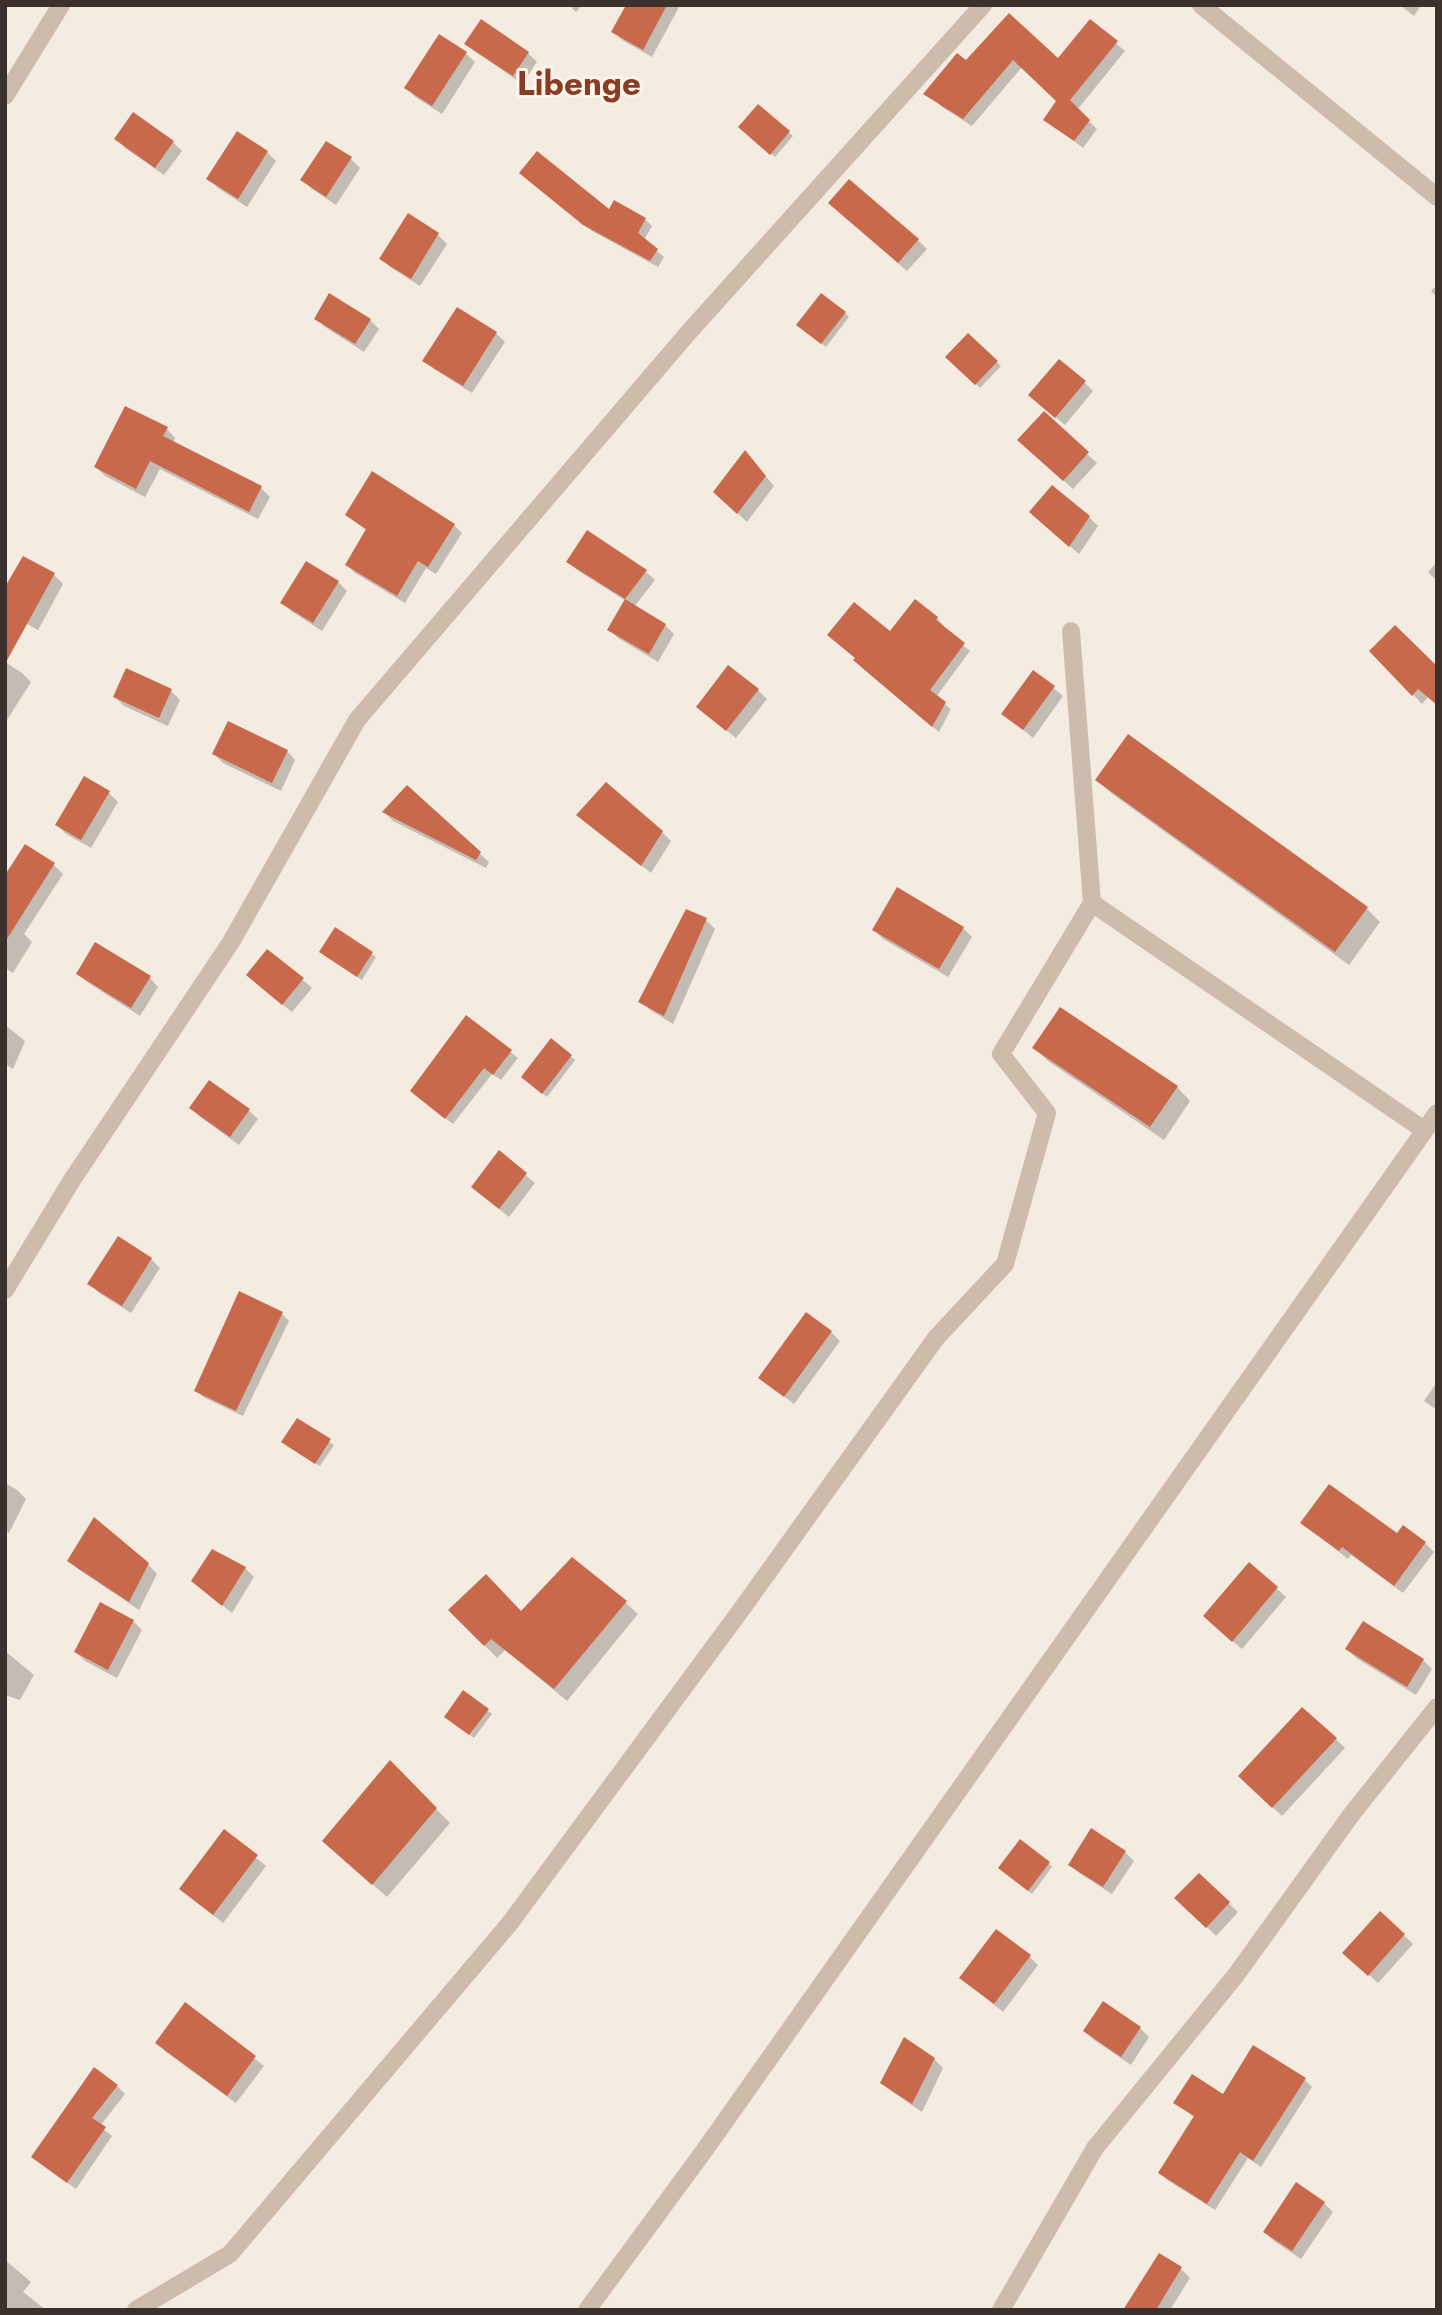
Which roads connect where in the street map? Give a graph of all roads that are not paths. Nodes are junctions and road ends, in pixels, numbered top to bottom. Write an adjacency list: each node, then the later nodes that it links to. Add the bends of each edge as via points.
1 (61, 5): 4 (street)
2 (983, 5): 10 (street, via 688,333 357,720 231,942 72,1180)
3 (1201, 5): 5 (street)
4 (5, 96)
5 (1437, 197)
6 (1070, 631): 7 (street)
7 (1092, 903): 9 (street); 12 (street, via 1001,1054 1046,1113 1005,1264 936,1338 510,1923 230,2254)
8 (1437, 1114): 9 (street)
9 (1424, 1130): 13 (street, via 712,2140)
10 (5, 1290)
11 (1437, 1707): 14 (street, via 1351,1815 1236,1975 1095,2148)
12 (136, 2310)
13 (587, 2310)
14 (1001, 2310)

